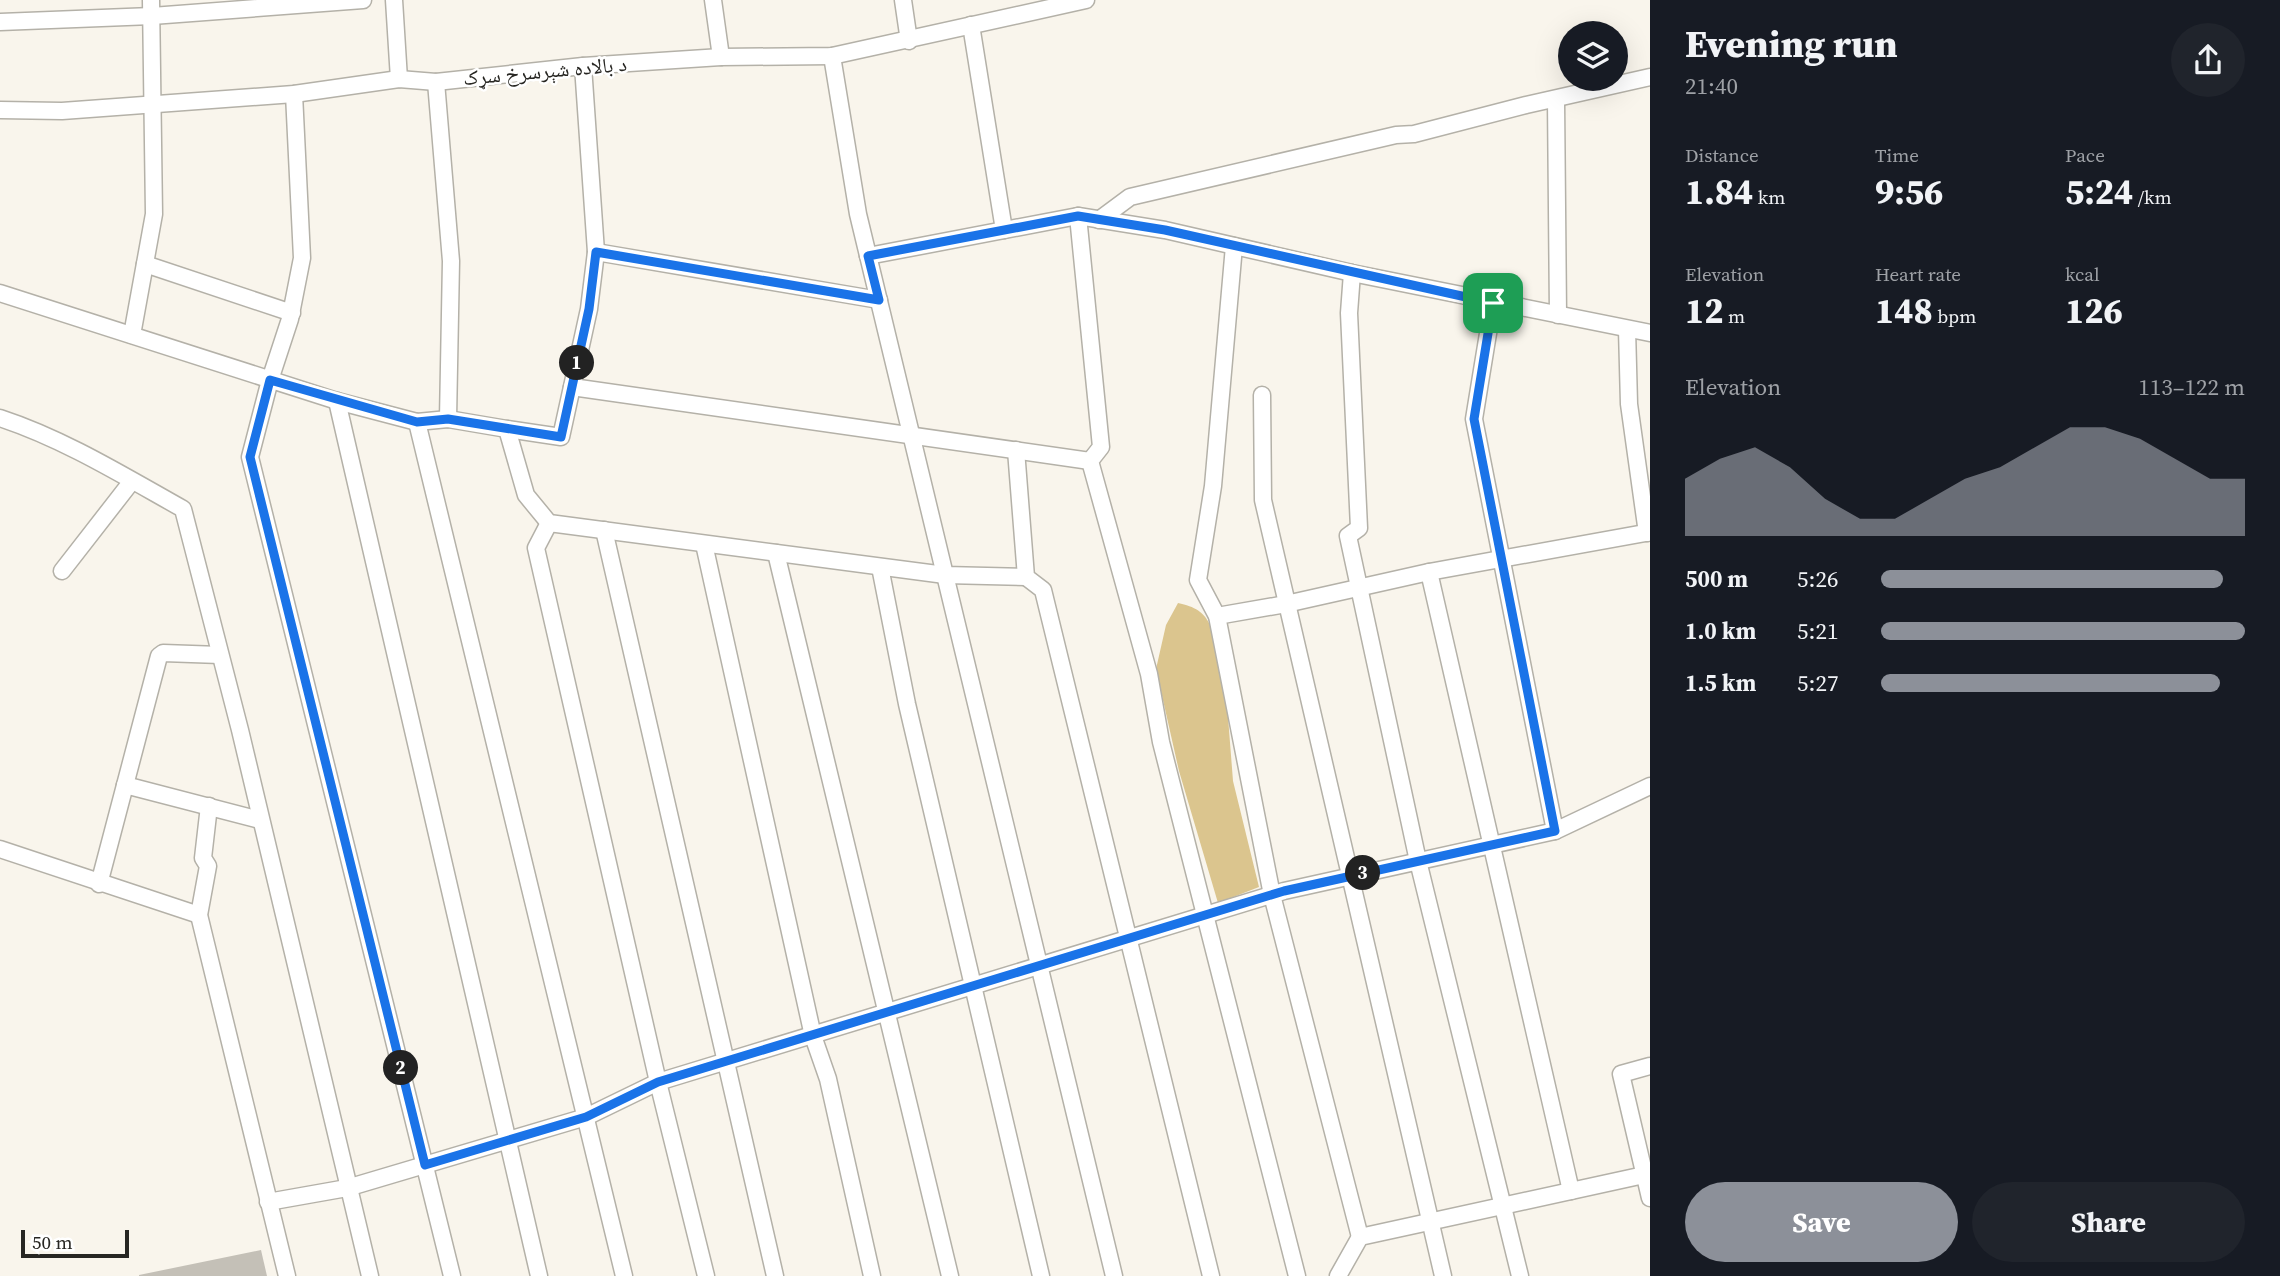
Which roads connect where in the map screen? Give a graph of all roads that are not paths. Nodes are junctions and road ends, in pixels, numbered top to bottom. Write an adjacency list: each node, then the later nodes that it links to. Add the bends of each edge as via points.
1 (363, 0): 8 (street)
2 (394, 0): 16 (street)
3 (713, 0): 13 (street)
4 (903, 0): 11 (street)
5 (1086, 0): 6 (street, د بالاده شېرسرخ سړک)
6 (1046, 4): 10 (street, د بالاده شېرسرخ سړک)
7 (95, 8): 8 (street); 9 (street)
8 (152, 8): 20 (street)
9 (0, 22)
10 (971, 25): 11 (street, د بالاده شېرسرخ سړک); 24 (street)
11 (909, 41): 12 (street, د بالاده شېرسرخ سړک)
12 (832, 56): 13 (street, د بالاده شېرسرخ سړک); 27 (street)
13 (721, 57): 14 (street, د بالاده شېرسرخ سړک)
14 (583, 66): 17 (street, د بالاده شېرسرخ سړک); 26 (street)
15 (1650, 77): 19 (street)
16 (399, 79): 17 (street, د بالاده شېرسرخ سړک); 18 (street, د بالاده شېرسرخ سړک)
17 (436, 82): 43 (street, via 451,261)
18 (294, 93): 20 (street, د بالاده شېرسرخ سړک); 33 (street, via 302,258)
19 (1556, 100): 23 (street, via 1130,197); 34 (street)
20 (154, 103): 21 (street, د بالاده شېرسرخ سړک, via 62,111); 28 (street, via 154,214)
21 (0, 110)
22 (1078, 216): 23 (street); 24 (street); 48 (street, via 1101,447)
23 (1099, 219): 25 (street)
24 (1004, 230): 27 (street)
25 (1234, 246): 29 (street); 63 (street, via 1213,486 1198,580)
26 (596, 252): 31 (street); 39 (street)
27 (868, 256): 31 (street)
28 (145, 264): 33 (street); 37 (street)
29 (1352, 273): 32 (street); 61 (street, via 1349,313 1359,528 1348,536)
30 (0, 293): 37 (street)
31 (879, 300): 46 (street)
32 (1493, 303): 34 (street); 55 (street, via 1474,419)
33 (292, 313): 38 (street)
34 (1558, 315): 35 (street)
35 (1627, 329): 36 (street); 52 (street, via 1629,404)
36 (1650, 333)
37 (132, 335): 38 (street)
38 (270, 380): 41 (street); 88 (street, via 250,457)
39 (572, 387): 45 (street, via 561,437); 46 (street)
40 (1262, 395): 62 (street, via 1263,500)
41 (337, 401): 44 (street); 87 (street)
42 (0, 418): 49 (street, via 26,426)
43 (448, 419): 44 (street); 45 (street)
44 (417, 422): 86 (street)
45 (507, 429): 50 (street, via 526,495)
46 (911, 435): 47 (street); 59 (street)
47 (1016, 450): 48 (street); 60 (street)
48 (1090, 461): 77 (street, via 1149,674 1161,743)
49 (132, 481): 57 (street); 64 (street, via 183,509)
50 (549, 523): 51 (street); 85 (street, via 536,548)
51 (604, 530): 53 (street); 83 (street)
52 (1648, 533): 55 (street)
53 (704, 544): 54 (street); 82 (street)
54 (776, 553): 56 (street); 81 (street)
55 (1503, 559): 58 (street); 69 (street)
56 (880, 567): 59 (street); 80 (street, via 906,704)
57 (62, 571)
58 (1429, 572): 61 (street); 70 (street)
59 (945, 575): 60 (street); 79 (street)
60 (1026, 577): 78 (street, via 1043,590)
61 (1358, 588): 62 (street); 72 (street)
62 (1286, 604): 63 (street); 73 (street)
63 (1217, 616): 75 (street)
64 (219, 655): 65 (street, via 159,656); 68 (street)
65 (125, 785): 67 (street); 74 (street)
66 (1650, 786): 69 (street)
67 (209, 806): 68 (street); 76 (street, via 203,858 208,866)
68 (261, 820): 90 (street)
69 (1555, 831): 70 (street)
70 (1491, 845): 72 (street); 91 (street)
71 (0, 849): 74 (street)
72 (1418, 861): 73 (street); 94 (street)
73 (1349, 876): 75 (street); 95 (street)
74 (99, 884): 76 (street)
75 (1272, 895): 77 (street); 96 (street)
76 (199, 915): 93 (street)
77 (1207, 915): 78 (street); 109 (street)
78 (1127, 939): 79 (street); 108 (street)
79 (1039, 965): 80 (street); 107 (street)
80 (972, 986): 81 (street); 106 (street)
81 (886, 1012): 82 (street); 105 (street)
82 (813, 1035): 83 (street); 104 (street, via 828,1079)
83 (726, 1061): 85 (street); 103 (street)
84 (1650, 1066): 89 (street, via 1621,1074)
85 (658, 1082): 86 (street); 102 (street)
86 (586, 1117): 87 (street); 101 (street)
87 (506, 1139): 88 (street); 100 (street)
88 (425, 1165): 90 (street); 99 (street)
89 (1644, 1175): 91 (street); 92 (street)
90 (348, 1188): 93 (street); 98 (street)
91 (1571, 1191): 94 (street)
92 (1650, 1198)
93 (268, 1202): 97 (street)
94 (1503, 1206): 95 (street); 112 (street)
95 (1431, 1222): 96 (street); 111 (street)
96 (1360, 1237): 110 (street)
97 (287, 1276)
98 (370, 1276)
99 (452, 1276)
100 (539, 1276)
101 (624, 1276)
102 (706, 1276)
103 (775, 1276)
104 (872, 1276)
105 (950, 1276)
106 (1041, 1276)
107 (1114, 1276)
108 (1211, 1276)
109 (1297, 1276)
110 (1338, 1276)
111 (1443, 1276)
112 (1520, 1276)

